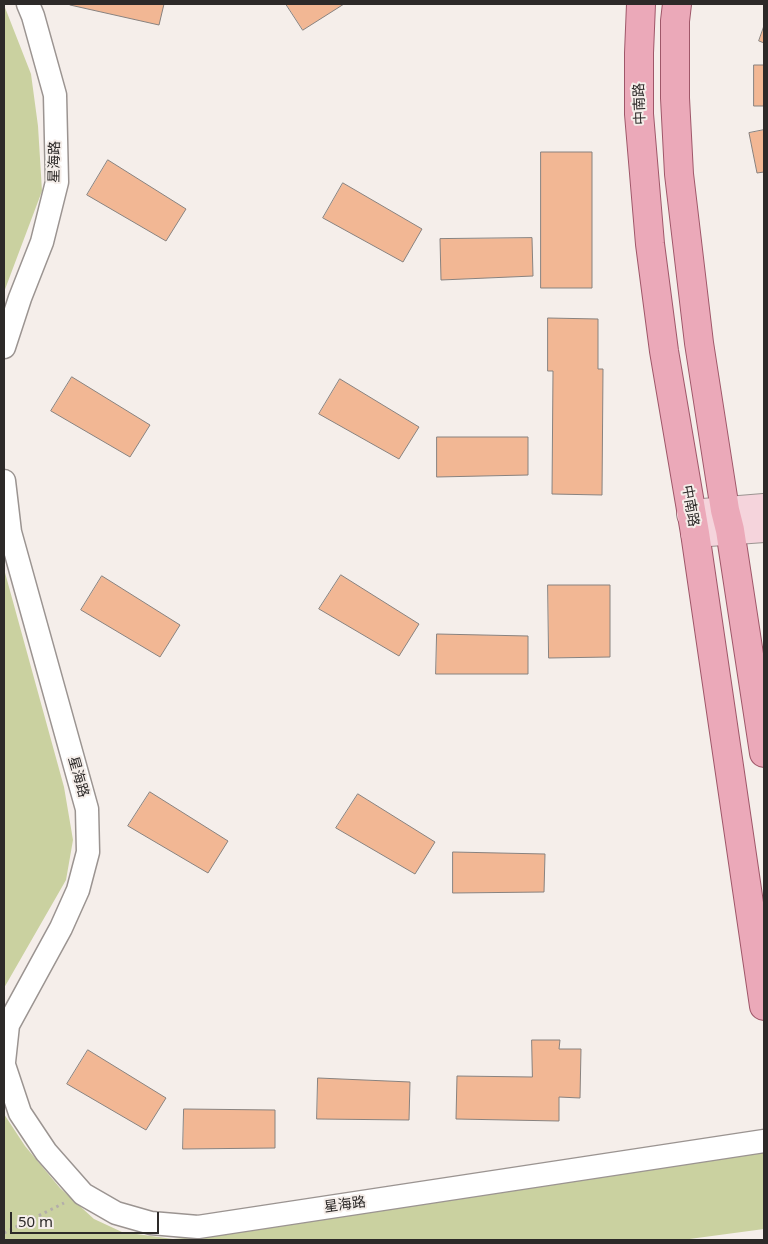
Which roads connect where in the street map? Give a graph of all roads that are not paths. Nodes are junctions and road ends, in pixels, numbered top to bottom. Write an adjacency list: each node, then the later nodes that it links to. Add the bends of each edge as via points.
1 (28, 4): 4 (street, 星海路, via 55,95 57,182 42,242)
2 (641, 4): 9 (main road, 中南路, via 639,114 650,244)
3 (677, 4): 8 (main road, via 675,98 679,174 698,343)
4 (4, 347)
5 (4, 481): 13 (street, 星海路, via 10,532 87,809 88,852 78,890 61,928 8,1025)
6 (764, 499): 8 (street)
7 (764, 508): 8 (main road)
8 (728, 520): 9 (main road); 10 (main road); 11 (main road)
9 (693, 523): 12 (main road, 中南路)
10 (764, 528)
11 (764, 753)
12 (764, 1006)
13 (4, 1064): 14 (street, 星海路, via 20,1113 46,1152 83,1194 116,1213 151,1223 198,1227)
14 (764, 1141)

